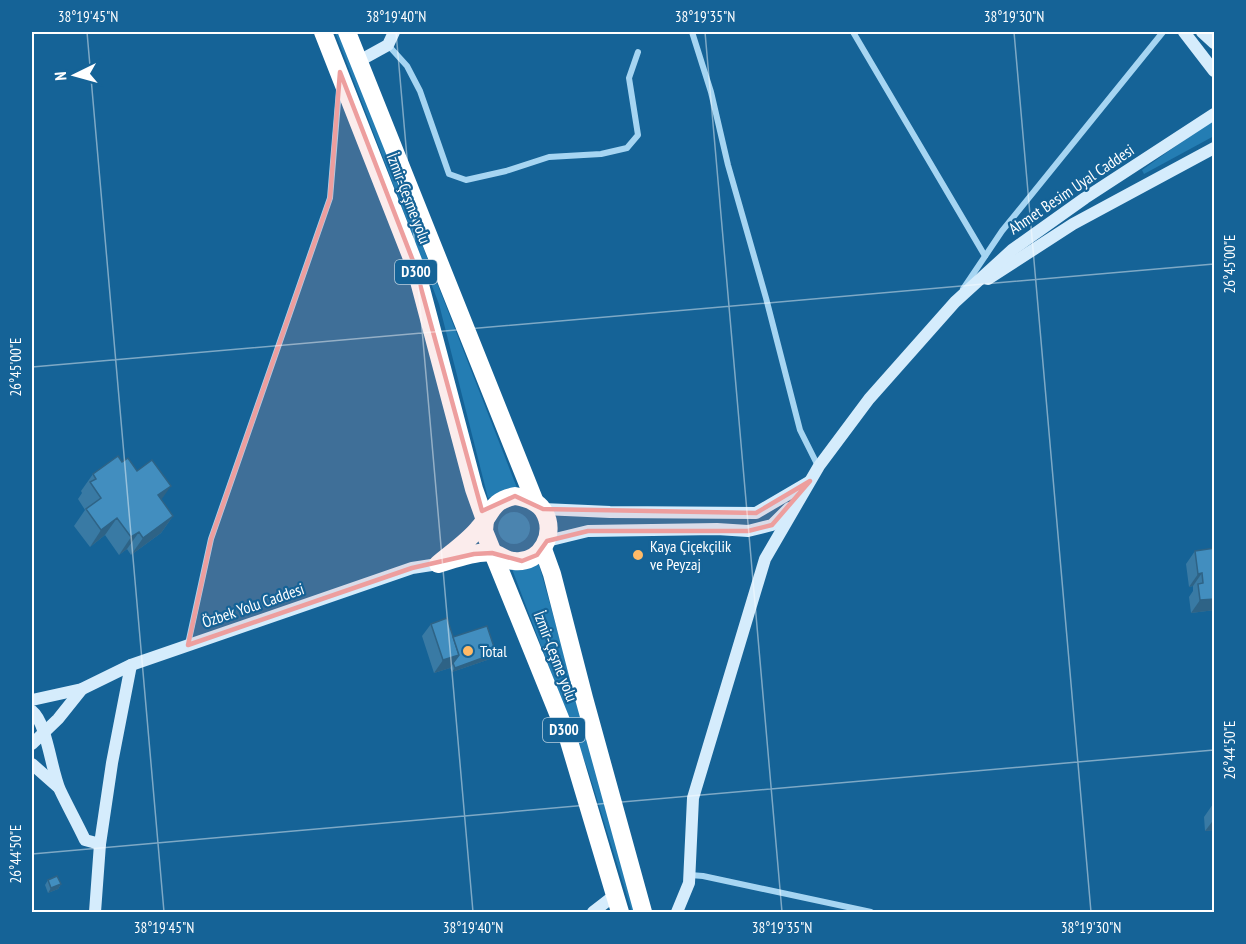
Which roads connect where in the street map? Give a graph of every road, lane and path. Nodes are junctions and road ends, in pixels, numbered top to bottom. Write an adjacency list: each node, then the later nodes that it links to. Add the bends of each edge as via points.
1 (323, 32): 14 (highway, İzmir-Çeşme yolu / D300)
2 (347, 32): 12 (highway, İzmir-Çeşme yolu / D300)
3 (394, 32): 10 (main road)
4 (692, 32): 19 (street, via 800,430)
5 (853, 32): 17 (street)
6 (1163, 32): 17 (street)
7 (1184, 32): 13 (main road)
8 (1202, 32): 9 (main road)
9 (1215, 43)
10 (388, 45): 11 (street, via 407,66 420,91 449,174 465,180 549,157 627,148 638,135 629,78); 12 (main road)
11 (638, 52)
12 (359, 61): 21 (highway, İzmir-Çeşme yolu / D300)
13 (1215, 71)
14 (340, 72): 22 (highway, İzmir-Çeşme yolu / D300, via 415,266); 26 (street, via 330,198 211,539)
15 (1215, 114): 18 (main road, Ahmet Besim Uyal Caddesi, via 1012,250)
16 (1215, 148): 18 (main road, Ahmet Besim Uyal Caddesi, via 1073,224)
17 (985, 256): 18 (street)
18 (955, 302): 19 (main road, Ahmet Besim Uyal Caddesi, via 868,399)
19 (819, 466): 20 (main road, Ahmet Besim Uyal Caddesi)
20 (810, 481): 21 (main road, via 756,513 610,512); 23 (main road, via 772,525 748,531 588,531); 36 (main road, via 765,559 743,630 693,798)
21 (539, 505): 22 (highway, via 526,497 505,498 496,503); 23 (highway, D300, via 548,519)
22 (485, 520): 24 (highway, D300, via 484,531); 25 (highway)
23 (545, 545): 24 (highway, via 522,561 505,560); 40 (highway, İzmir-Çeşme yolu / D300)
24 (492, 553): 25 (highway); 37 (highway, İzmir-Çeşme yolu / D300, via 568,738)
25 (438, 564): 26 (main road, Özbek Yolu Caddesi, via 412,568)
26 (188, 645): 27 (main road, Özbek Yolu Caddesi)
27 (131, 664): 28 (main road, Özbek Yolu Caddesi); 35 (main road)
28 (82, 689): 29 (main road); 31 (main road)
29 (32, 700)
30 (32, 711): 31 (main road)
31 (44, 733): 32 (main road); 34 (main road)
32 (32, 744)
33 (32, 764): 34 (main road)
34 (59, 788): 35 (main road, via 85,840)
35 (100, 844): 38 (main road)
36 (690, 875): 41 (main road); 42 (street)
37 (618, 904): 39 (main road)
38 (95, 912)
39 (593, 912)
40 (644, 912)
41 (676, 912)
42 (871, 912)

